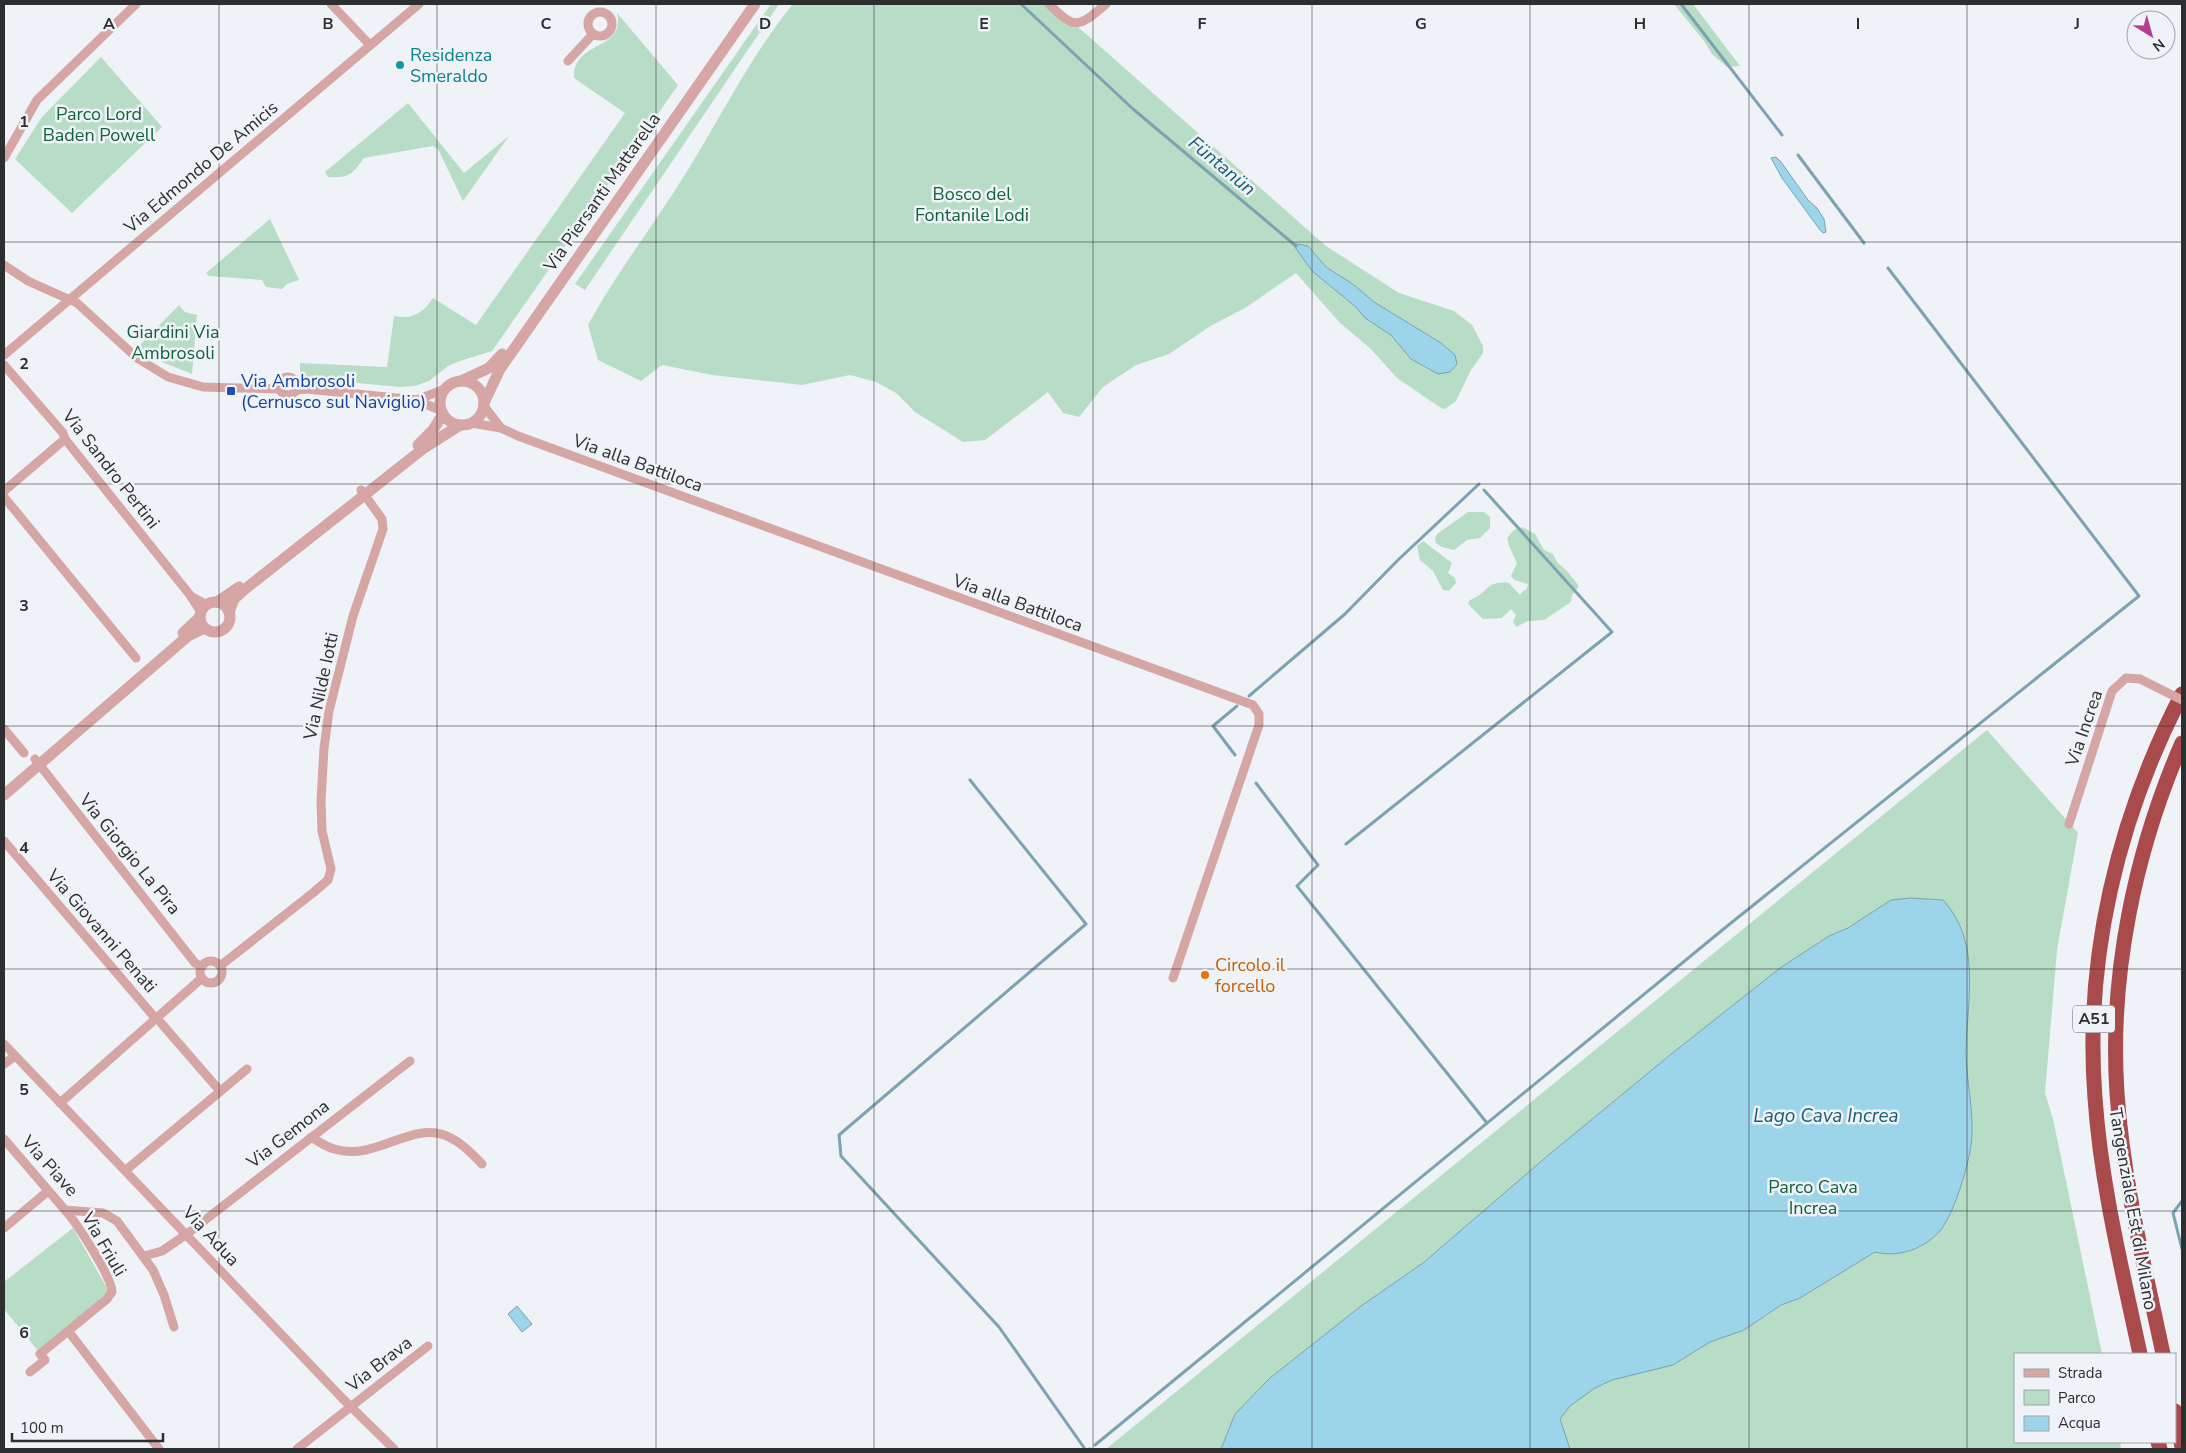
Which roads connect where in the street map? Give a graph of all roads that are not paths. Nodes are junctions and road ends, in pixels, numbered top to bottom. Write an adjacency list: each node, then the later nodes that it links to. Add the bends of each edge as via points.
1 (136, 4): 14 (street, via 41,95)
2 (331, 4): 12 (street)
3 (419, 4): 12 (street, Via Edmondo De Amicis)
4 (598, 4): 10 (street)
5 (746, 4): 19 (street, Via Piersanti Mattarella, via 498,359 489,368)
6 (754, 4): 24 (street, Via Piersanti Mattarella, via 500,369)
7 (1048, 4): 8 (street, via 1064,20 1072,23 1079,23)
8 (1106, 4)
9 (593, 8): 10 (street); 11 (street, via 588,24)
10 (608, 14): 11 (street, via 612,20 610,31 604,36)
11 (593, 34): 13 (street)
12 (370, 45): 16 (street, Via Edmondo De Amicis)
13 (568, 61)
14 (4, 158)
15 (4, 265): 16 (street, via 28,281)
16 (70, 299): 17 (street, Via Edmondo De Amicis); 20 (street, via 137,358 168,377 203,386)
17 (4, 355)
18 (4, 366): 28 (street, Via Sandro Pertini, via 63,432)
19 (461, 381): 22 (street); 24 (street, via 477,386)
20 (280, 385): 21 (street, via 289,377); 21 (street, via 282,393 288,396)
21 (300, 387): 23 (street)
22 (445, 389): 23 (street); 25 (street, via 440,401)
23 (416, 400): 25 (street)
24 (484, 404): 26 (street, via 478,418); 27 (street, Via alla Battiloca)
25 (442, 412): 26 (street, via 450,421); 30 (street, via 438,424 423,441)
26 (465, 424): 27 (street, Via alla Battiloca); 30 (street, via 427,446)
27 (501, 428): 49 (street, Via alla Battiloca, via 1257,708 1259,725)
28 (65, 439): 29 (street); 32 (street, Via Sandro Pertini, via 190,595)
29 (4, 491)
30 (362, 493): 32 (street); 33 (street, via 238,594); 46 (street, Via Nilde Iotti, via 382,519 383,529 349,631 329,711 321,801 322,830 331,870 328,880)
31 (4, 497): 35 (street)
32 (206, 609): 33 (street, via 224,605); 34 (street); 41 (street)
33 (229, 612): 34 (street, via 229,624 225,629 214,633)
34 (204, 628): 41 (street, via 188,636)
35 (136, 658)
36 (2182, 694): 70 (highway, Tangenziale Est di Milano / A51, via 2149,766 2125,834 2103,925 2094,1007 2094,1077 2101,1155)
37 (2182, 700): 44 (street, Via Increa, bridge, via 2140,679 2126,678 2112,691)
38 (4, 729): 40 (street)
39 (2182, 743): 71 (highway, Tangenziale Est di Milano / A51, via 2155,813 2132,905 2121,970 2116,1050 2126,1168)
40 (24, 753)
41 (37, 761): 42 (street); 43 (street); 47 (street, Via Giorgio La Pira, via 195,963)
42 (4, 785)
43 (4, 794)
44 (2069, 824)
45 (4, 841): 50 (street, Via Giovanni Penati)
46 (220, 966): 47 (street, via 213,961); 48 (street, via 222,974 218,981 208,983)
47 (202, 967): 48 (street)
48 (202, 978): 50 (street)
49 (1173, 978)
50 (158, 1021): 56 (street, Via Giovanni Penati); 57 (street)
51 (4, 1044): 52 (street, Via Adua)
52 (15, 1056): 54 (street); 57 (street, Via Adua)
53 (410, 1061): 58 (street, Via Gemona)
54 (4, 1064)
55 (247, 1068): 56 (street)
56 (220, 1091): 61 (street)
57 (60, 1103): 61 (street, Via Adua)
58 (311, 1137): 60 (street, via 335,1149 356,1152 417,1133 434,1132 456,1140); 65 (street, Via Gemona)
59 (4, 1139): 62 (street, Via Piave)
60 (482, 1164)
61 (126, 1170): 65 (street, Via Adua)
62 (48, 1191): 63 (street, Via Piave); 64 (street)
63 (65, 1210): 66 (street, Via Piave, via 100,1212 110,1216); 68 (street, Via Friuli, via 81,1232 112,1289 107,1298)
64 (4, 1228)
65 (187, 1234): 66 (street, via 159,1253); 73 (street, Via Adua)
66 (144, 1256): 67 (street, Via Piave, via 160,1285)
67 (174, 1327)
68 (69, 1332): 72 (street, Via Friuli, via 40,1354 45,1360); 76 (street)
69 (428, 1346): 73 (street, Via Brava)
70 (2140, 1353)
71 (2163, 1353)
72 (30, 1372)
73 (350, 1407): 77 (street, Via Brava); 78 (street, Via Adua)
74 (2176, 1416): 75 (highway)
75 (2182, 1447)
76 (159, 1449)
77 (297, 1449)
78 (394, 1449)

